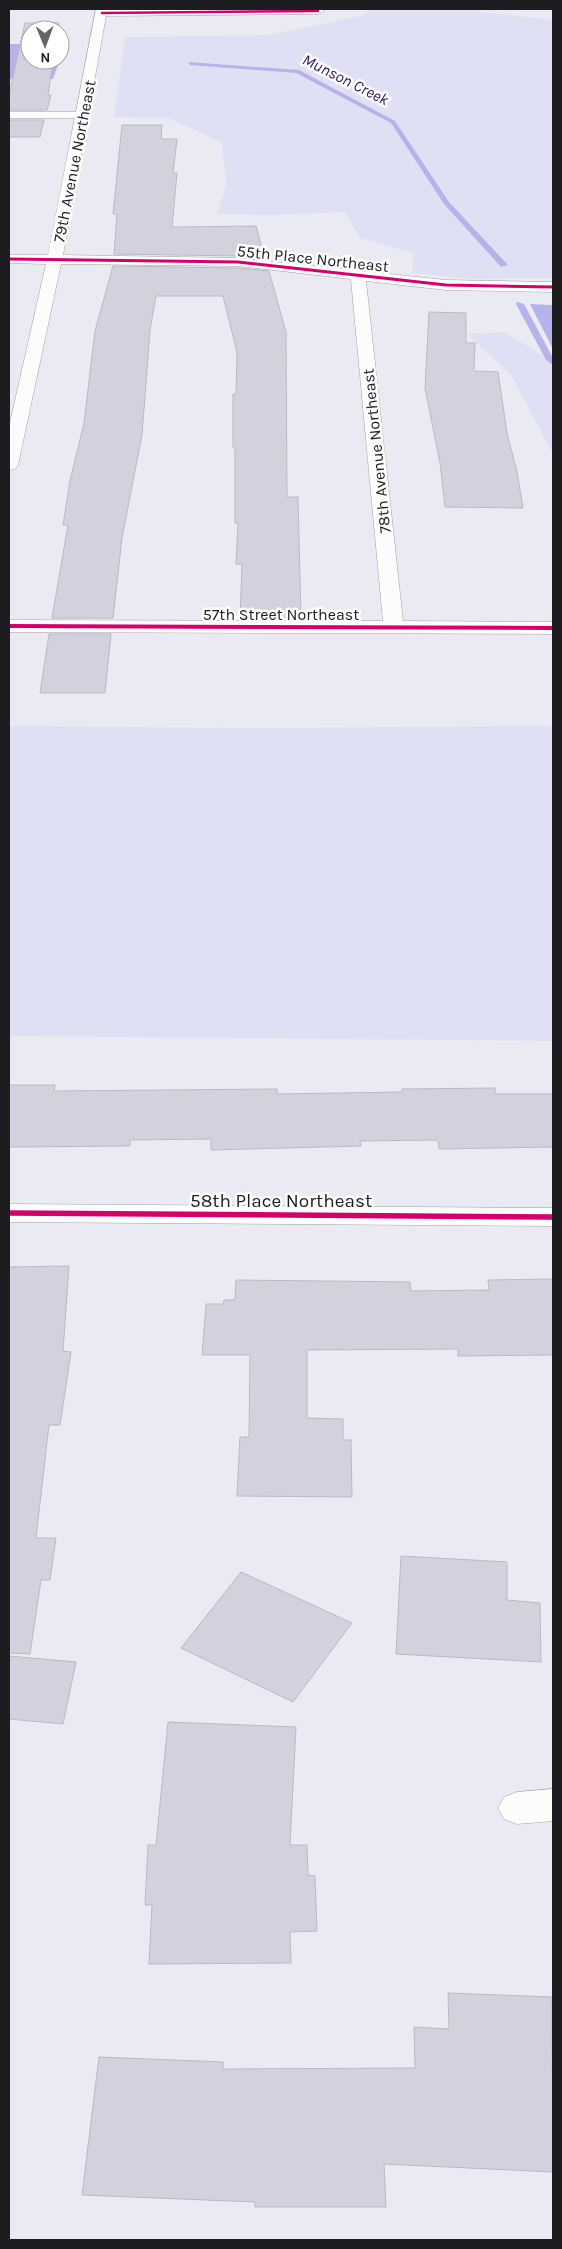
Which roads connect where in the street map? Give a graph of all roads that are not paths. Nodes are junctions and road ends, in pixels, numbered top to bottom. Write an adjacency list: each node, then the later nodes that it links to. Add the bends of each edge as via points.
1 (102, 11): 2 (street); 4 (street, 79th Avenue Northeast)
2 (318, 11)
3 (9, 115): 4 (lane)
4 (82, 115): 6 (street, 79th Avenue Northeast)
5 (9, 259): 6 (street, 55th Place Northeast)
6 (55, 259): 7 (street, 55th Place Northeast, via 238,262); 9 (street, 79th Avenue Northeast)
7 (358, 276): 8 (street, 55th Place Northeast, via 446,285); 12 (street, 78th Avenue Northeast)
8 (553, 287)
9 (16, 400): 10 (street, 79th Avenue Northeast)
10 (9, 466)
11 (9, 626): 12 (street, 57th Street Northeast)
12 (394, 626): 13 (street, 57th Street Northeast)
13 (553, 628)
14 (9, 1213): 15 (street, 58th Place Northeast)
15 (553, 1217)
16 (553, 1804): 17 (street)
17 (517, 1808)

